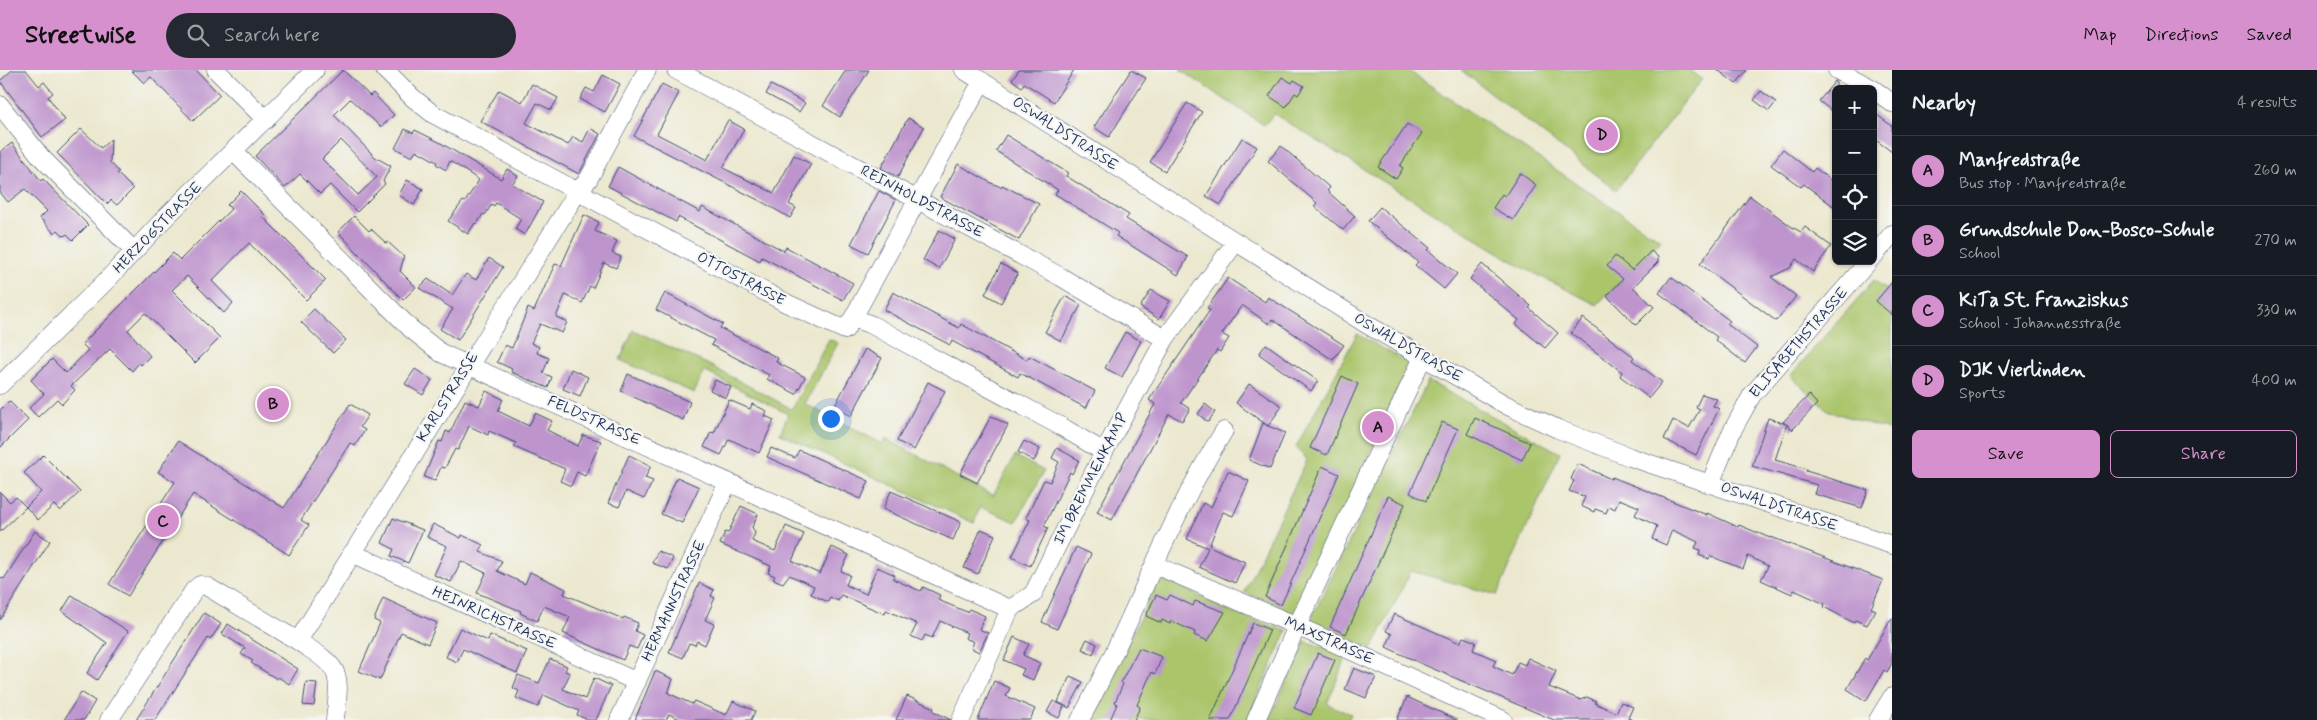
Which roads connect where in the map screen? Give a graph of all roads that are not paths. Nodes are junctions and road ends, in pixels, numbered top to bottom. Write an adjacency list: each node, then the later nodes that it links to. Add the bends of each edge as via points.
1 (216, 70): 13 (street)
2 (316, 70): 13 (street, HERZOGSTRASSE)
3 (385, 70): 15 (street, OTTOSTRASSE, via 433,114)
4 (647, 70): 15 (street, KARLSTRASSE, via 588,180)
5 (676, 70): 16 (street, REINHOLDSTRASSE)
6 (964, 70): 8 (street, OSWALDSTRASSE)
7 (1837, 70): 9 (street)
8 (982, 81): 16 (street); 18 (street, OSWALDSTRASSE)
9 (1865, 85)
10 (1877, 92): 11 (street)
11 (1892, 103)
12 (0, 105): 19 (street, via 41,157)
13 (266, 120): 14 (street, HERZOGSTRASSE)
14 (234, 152): 19 (street, HERZOGSTRASSE); 25 (street, FELDSTRASSE, via 411,329 441,353)
15 (578, 191): 22 (street, OTTOSTRASSE, via 845,330); 25 (street, KARLSTRASSE)
16 (918, 200): 22 (street); 23 (street, REINHOLDSTRASSE, via 1061,277)
17 (1892, 234): 20 (street)
18 (1235, 243): 23 (street, IM BREMMENKAMP); 24 (street, OSWALDSTRASSE)
19 (134, 252): 26 (street, HERZOGSTRASSE)
20 (1877, 252)
21 (1866, 265): 30 (street, ELISABETHSTRASSE, via 1752,395 1732,431)
22 (853, 318): 28 (street, via 872,325)
23 (1165, 339): 28 (street, IM BREMMENKAMP)
24 (1423, 357): 30 (street, OSWALDSTRASSE, via 1506,405 1558,429); 35 (street)
25 (468, 365): 29 (street, FELDSTRASSE); 32 (street, KARLSTRASSE)
26 (4, 374)
27 (1224, 431): 33 (street)
28 (1104, 452): 34 (street, IM BREMMENKAMP, via 1034,594)
29 (728, 482): 34 (street, FELDSTRASSE); 37 (street, HERMANNSTRASSE)
30 (1710, 484): 31 (street, OSWALDSTRASSE)
31 (1892, 545)
32 (352, 553): 36 (street, KARLSTRASSE); 37 (street, HEINRICHSTRASSE)
33 (1154, 565): 35 (street, MAXSTRASSE); 43 (street)
34 (1010, 609): 42 (street)
35 (1297, 626): 44 (street); 45 (street, MAXSTRASSE)
36 (298, 641): 39 (street, via 200,585); 40 (street, via 335,672)
37 (637, 682): 41 (street, HERMANNSTRASSE)
38 (1892, 697): 46 (street)
39 (109, 720)
40 (335, 720)
41 (619, 720)
42 (961, 720)
43 (1080, 720)
44 (1256, 720)
45 (1503, 720)
46 (1878, 720)

